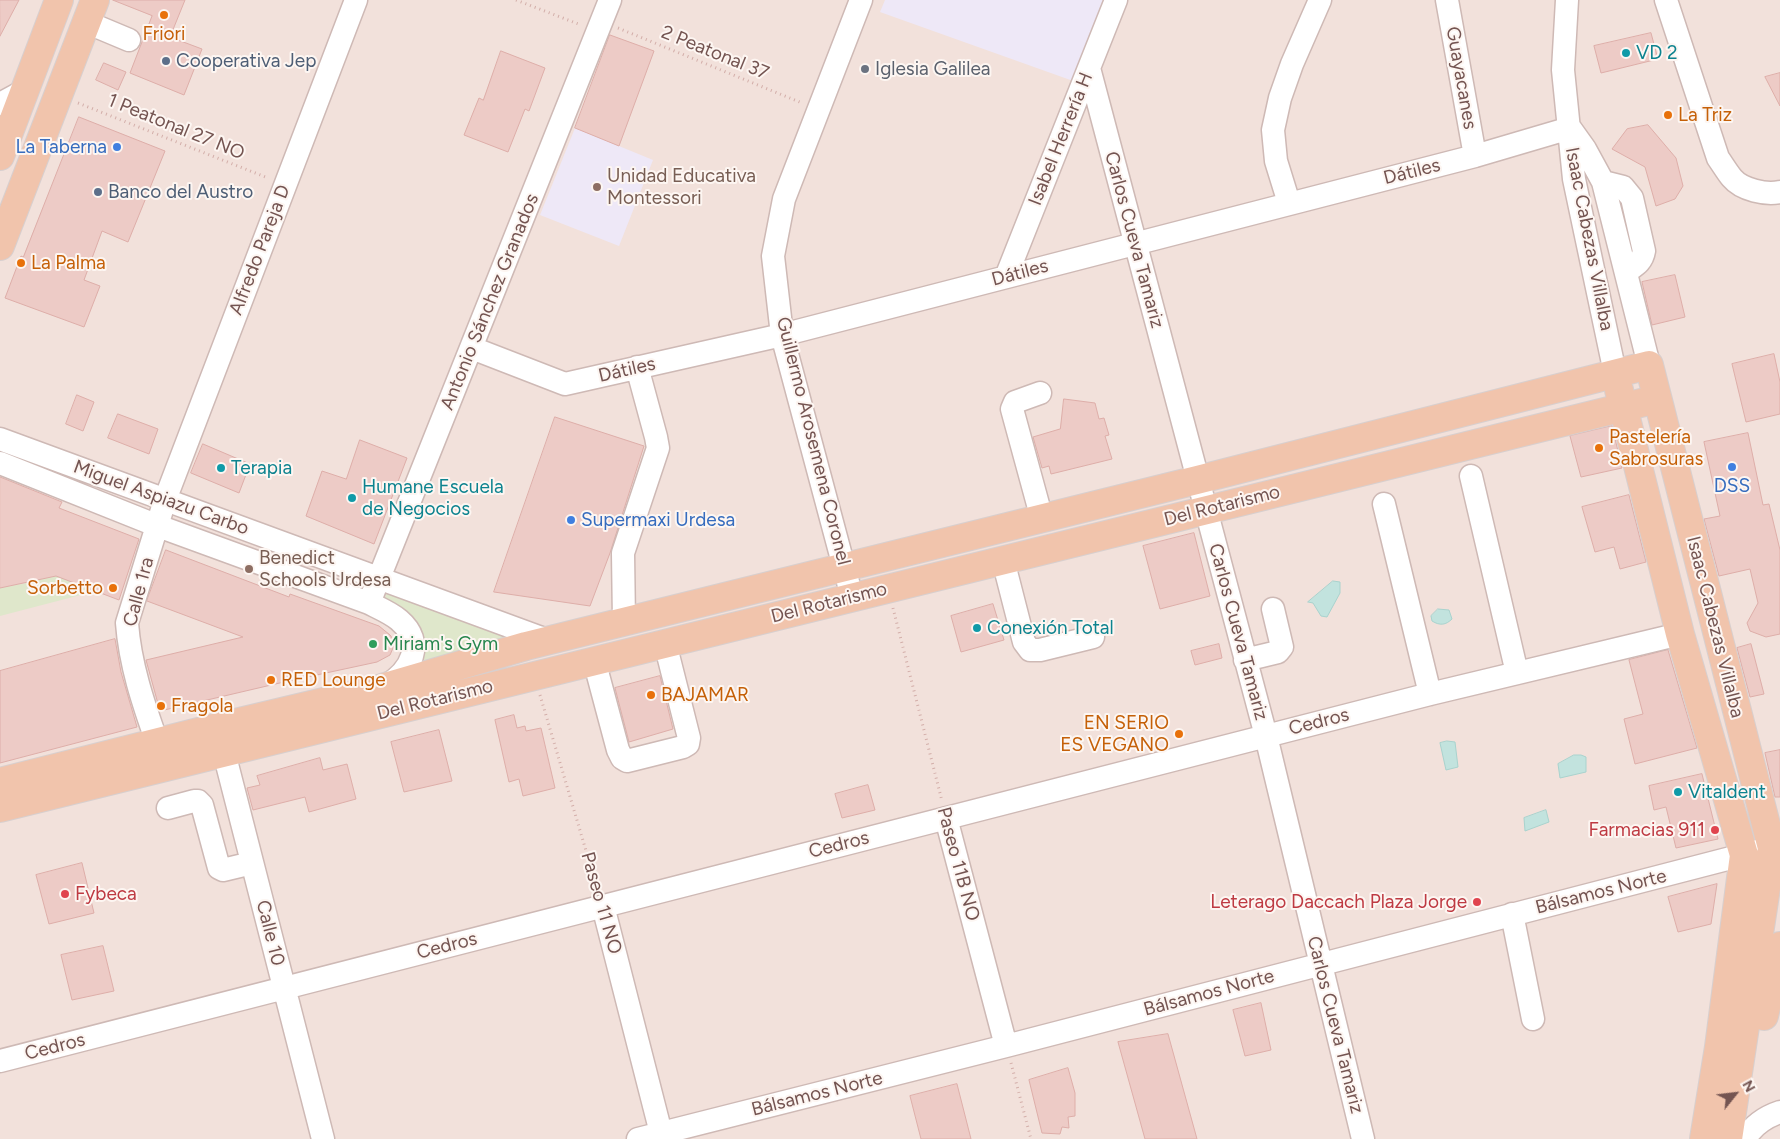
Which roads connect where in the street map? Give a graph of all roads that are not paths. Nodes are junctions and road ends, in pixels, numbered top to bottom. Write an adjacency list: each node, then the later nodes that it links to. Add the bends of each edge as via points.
1 (59, 0): 11 (main road)
2 (356, 0): 38 (street, Alfredo Pareja D)
3 (610, 0): 27 (street, Antonio Sánchez Granados)
4 (861, 0): 26 (street, Guillermo Arosemena Coronel, via 784,198 773,256)
5 (1116, 0): 13 (street, Isabel Herrería H)
6 (1320, 0): 21 (street, via 1292,64 1273,130 1276,161)
7 (1448, 0): 19 (street, Guayacanes)
8 (1567, 0): 17 (street, Isaac Cabezas Villalba, via 1563,70)
9 (1666, 0): 20 (street, via 1718,158 1733,180 1749,189 1772,194)
10 (90, 11): 12 (street); 15 (main road)
11 (46, 32): 14 (main road); 15 (main road, via 42,74)
12 (129, 40)
13 (1089, 68): 23 (street, Carlos Cueva Tamariz); 25 (street, Isabel Herrería H)
14 (24, 91): 16 (street); 18 (main road); 22 (main road, via 38,97 44,111)
15 (59, 92): 22 (main road)
16 (0, 104)
17 (1570, 128): 19 (street, Dátiles); 28 (street, Isaac Cabezas Villalba, via 1603,182); 30 (street, Isaac Cabezas Villalba, via 1574,179)
18 (0, 156)
19 (1475, 156): 21 (street, Dátiles)
20 (1780, 192)
21 (1289, 203): 23 (street, Dátiles)
22 (13, 211): 24 (main road)
23 (1135, 244): 25 (street, Dátiles); 37 (street, Carlos Cueva Tamariz)
24 (0, 246)
25 (1006, 277): 26 (street, Dátiles)
26 (782, 335): 29 (street, Dátiles); 44 (street, Guillermo Arosemena Coronel)
27 (472, 348): 29 (street, Dátiles, via 565,384); 45 (street, Antonio Sánchez Granados)
28 (1649, 365): 30 (main road, Del Rotarismo); 32 (main road, Isaac Cabezas Villalba)
29 (637, 367): 49 (street, via 658,448 623,554)
30 (1615, 373): 33 (main road, Isaac Cabezas Villalba); 37 (main road, Del Rotarismo)
31 (1040, 393): 41 (street, via 1015,402 1012,410)
32 (1658, 399): 33 (main road, Del Rotarismo); 66 (main road, Isaac Cabezas Villalba)
33 (1624, 407): 40 (main road, Del Rotarismo); 50 (main road, Isaac Cabezas Villalba)
34 (0, 439): 38 (street, Miguel Aspiazu Carbo)
35 (0, 463): 42 (street, Miguel Aspiazu Carbo)
36 (1471, 476): 56 (street)
37 (1197, 480): 40 (street, Carlos Cueva Tamariz); 41 (main road, Del Rotarismo)
38 (165, 500): 42 (street, Calle 1ra); 45 (street, Miguel Aspiazu Carbo)
39 (1384, 504): 58 (street)
40 (1205, 510): 43 (main road, Del Rotarismo); 55 (street, Carlos Cueva Tamariz)
41 (1042, 519): 44 (main road, Del Rotarismo)
42 (158, 526): 47 (street, Miguel Aspiazu Carbo); 61 (street, Calle 1ra, via 127,623 140,692)
43 (1003, 560): 46 (main road, Del Rotarismo); 51 (street, via 1024,642 1030,650)
44 (845, 567): 46 (street, Guillermo Arosemena Coronel); 49 (main road, Del Rotarismo)
45 (378, 579): 47 (street, Antonio Sánchez Granados); 52 (street, Miguel Aspiazu Carbo)
46 (852, 597): 53 (main road, Del Rotarismo)
47 (369, 603): 57 (street, Miguel Aspiazu Carbo, via 401,622 412,641 413,656 406,669)
48 (1273, 610): 55 (street, via 1282,647 1278,652)
49 (624, 622): 52 (main road, Del Rotarismo)
50 (1680, 634): 56 (street, Cedros); 67 (main road, Isaac Cabezas Villalba)
51 (1093, 637)
52 (547, 640): 57 (main road, Del Rotarismo)
53 (666, 643): 54 (main road, Del Rotarismo); 54 (street, via 688,744 627,761 618,750)
54 (594, 660): 60 (main road, Del Rotarismo)
55 (1246, 660): 59 (street, Carlos Cueva Tamariz)
56 (1517, 673): 58 (street, Cedros)
57 (382, 688): 60 (main road, Del Rotarismo)
58 (1430, 694): 59 (street, Cedros)
59 (1266, 736): 65 (street, Cedros); 72 (street, Carlos Cueva Tamariz)
60 (221, 740): 61 (main road, Del Rotarismo); 63 (main road, Del Rotarismo); 68 (street, Calle 10)
61 (157, 742): 62 (main road, Del Rotarismo)
62 (0, 782)
63 (0, 808)
64 (168, 808): 68 (street, via 198,801 202,805 219,868 223,870)
65 (946, 818): 69 (street, Cedros); 75 (street, Paseo 11B NO)
66 (1776, 848): 67 (street, Bálsamos Norte); 78 (main road, Isaac Cabezas Villalba)
67 (1744, 855): 70 (street, Bálsamos Norte); 83 (main road, Isaac Cabezas Villalba)
68 (252, 863): 73 (street, Calle 10)
69 (603, 906): 73 (street, Cedros); 79 (street, Paseo 11 NO)
70 (1512, 914): 72 (street, Bálsamos Norte); 74 (street)
71 (1780, 946): 78 (main road)
72 (1321, 964): 75 (street, Bálsamos Norte); 82 (street, Carlos Cueva Tamariz)
73 (285, 988): 76 (street, Cedros); 80 (street, Calle 10)
74 (1533, 1019)
75 (1006, 1046): 79 (street, Bálsamos Norte)
76 (0, 1061)
77 (1780, 1112): 78 (street, via 1751,1129)
78 (1735, 1132)
79 (661, 1133): 81 (street, Bálsamos Norte)
80 (323, 1139)
81 (638, 1139)
82 (1363, 1139)
83 (1704, 1139)

